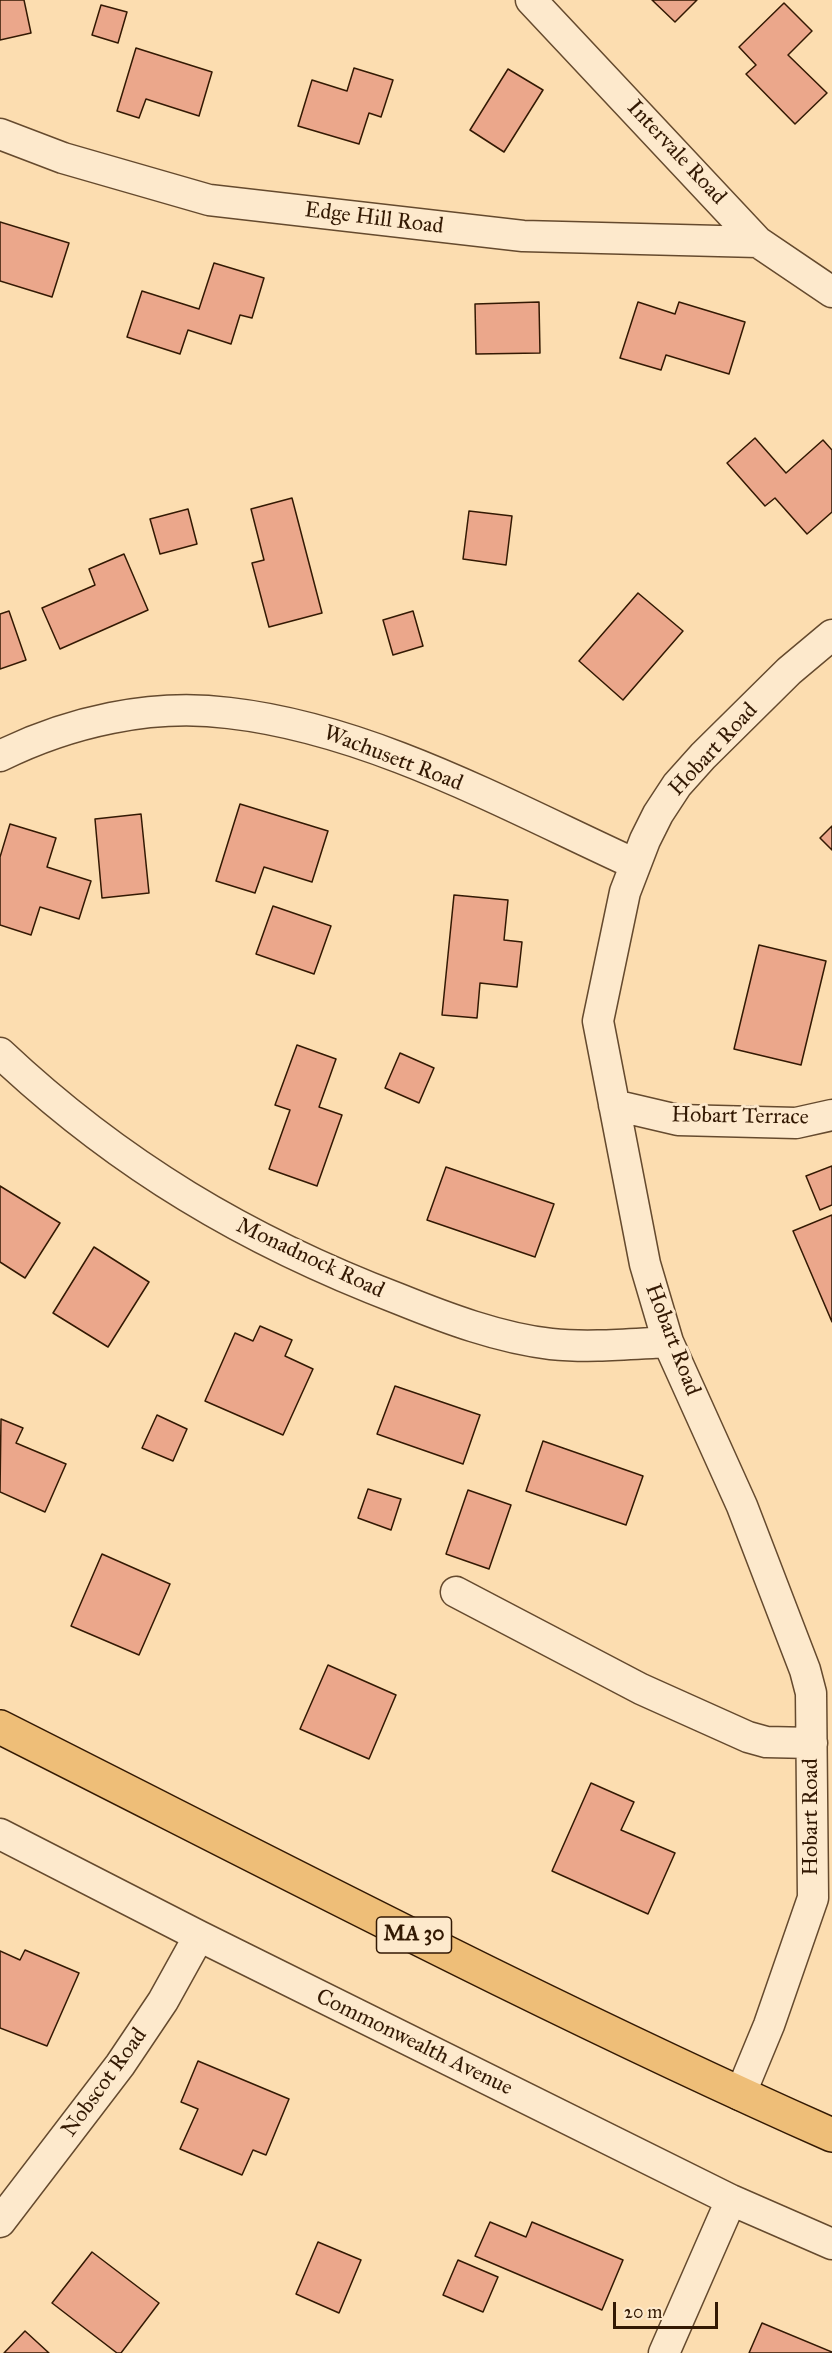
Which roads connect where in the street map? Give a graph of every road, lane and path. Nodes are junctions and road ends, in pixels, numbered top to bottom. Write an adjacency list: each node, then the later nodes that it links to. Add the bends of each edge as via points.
1 (531, 0): 3 (street, Intervale Road)
2 (0, 134): 3 (street, Edge Hill Road, via 63,158 209,200 523,236)
3 (758, 242): 4 (street, Intervale Road)
4 (832, 292)
5 (832, 635): 7 (street, Hobart Road, via 789,671 684,778 658,814)
6 (0, 756): 7 (street, Wachusett Road, via 34,741 113,717 170,711 228,712 346,738 418,765)
7 (635, 864): 9 (street, Hobart Road, via 625,892 598,1021)
8 (0, 1053): 11 (street, Monadnock Road, via 138,1166 239,1228 330,1272 423,1309 531,1340 592,1347)
9 (614, 1105): 10 (street, Hobart Terrace, via 678,1120 796,1123); 11 (street, Hobart Road, via 645,1264)
10 (832, 1115)
11 (668, 1342): 13 (street, Hobart Road, via 742,1506 806,1670)
12 (456, 1593): 15 (street, via 641,1689 747,1737 766,1742)
13 (821, 1698): 15 (street, Hobart Road)
14 (0, 1727): 20 (main road, MA 30)
15 (812, 1743): 18 (street, Hobart Road)
16 (0, 1834): 19 (street, Commonwealth Avenue)
17 (832, 1862): 18 (street)
18 (813, 1898): 20 (street, Hobart Road)
19 (199, 1936): 22 (street, Commonwealth Avenue); 23 (street, Nobscot Road, via 163,2001 120,2065)
20 (740, 2095): 21 (main road, MA 30)
21 (832, 2135)
22 (731, 2200): 24 (street, Commonwealth Avenue); 25 (street)
23 (0, 2222)
24 (832, 2244)
25 (664, 2353)

